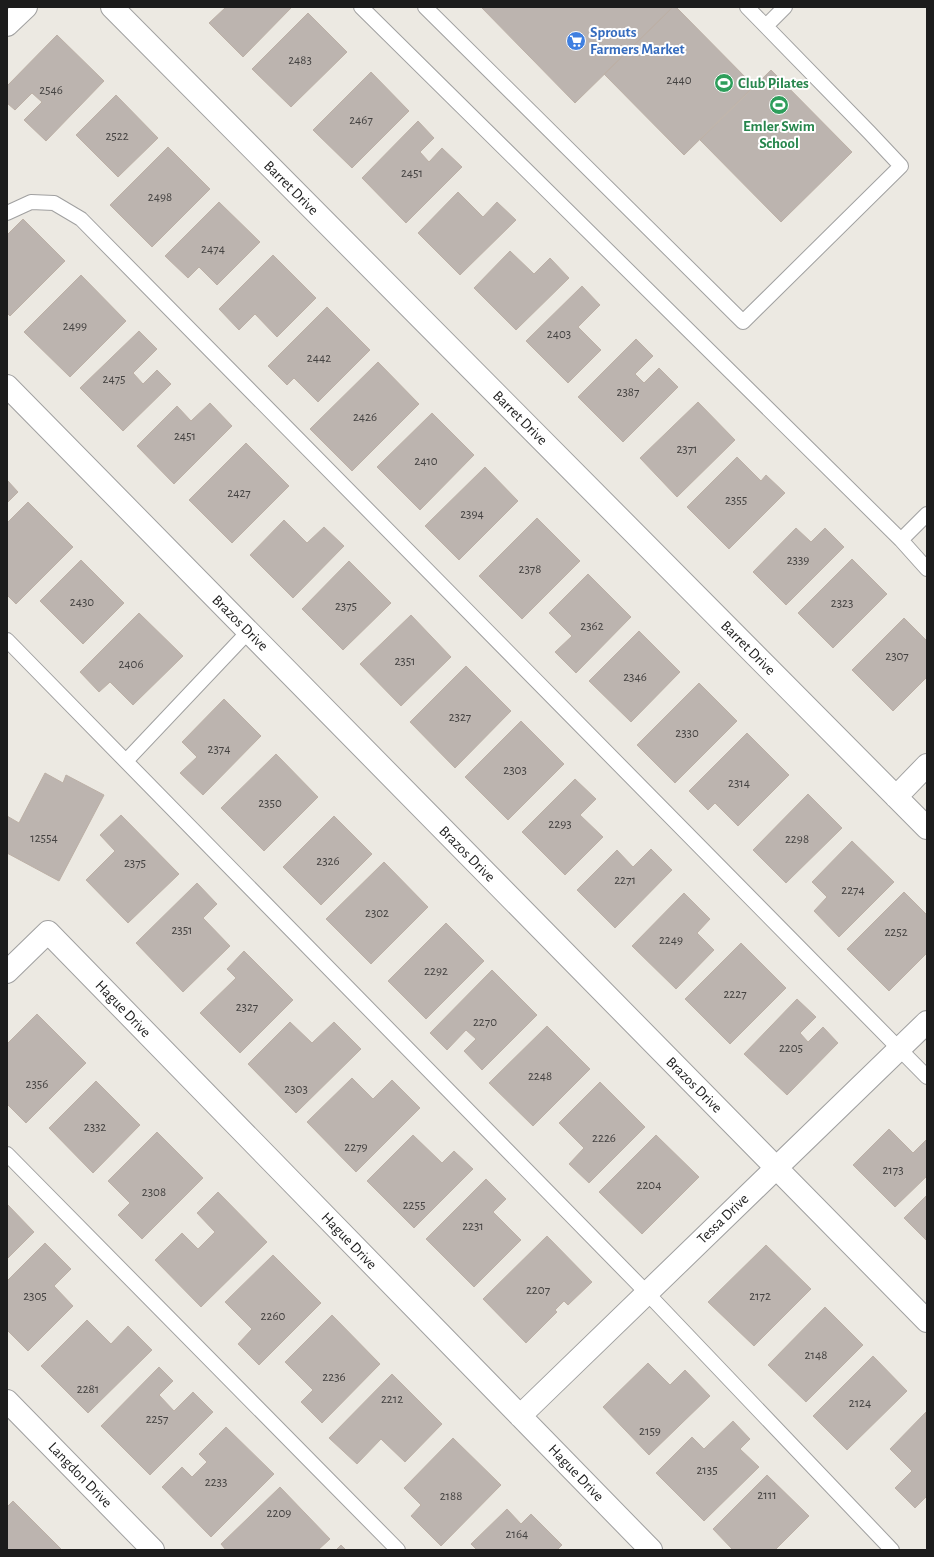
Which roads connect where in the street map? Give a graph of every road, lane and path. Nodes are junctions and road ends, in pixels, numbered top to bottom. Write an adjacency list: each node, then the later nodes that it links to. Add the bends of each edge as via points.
1 (26, 7): 7 (street)
2 (112, 7): 18 (street, Barret Drive)
3 (361, 7): 12 (lane)
4 (425, 7): 8 (lane, via 743,322 901,166)
5 (747, 7): 8 (lane)
6 (785, 7): 8 (lane)
7 (7, 25)
8 (766, 26)
9 (7, 213): 22 (lane, via 31,202 54,203 82,220)
10 (7, 386): 14 (street, Brazos Drive)
11 (927, 514): 12 (lane)
12 (901, 540): 13 (lane)
13 (927, 569)
14 (248, 632): 16 (lane); 25 (street, Brazos Drive)
15 (7, 640): 16 (lane)
16 (126, 761): 26 (lane)
17 (927, 765): 18 (street)
18 (896, 797): 19 (street, Barret Drive)
19 (927, 828)
20 (7, 972): 29 (street, Hague Drive, via 48,932)
21 (927, 1022): 22 (street, Tessa Drive)
22 (899, 1049): 23 (lane); 25 (street, Tessa Drive)
23 (927, 1077)
24 (7, 1154): 31 (lane)
25 (776, 1168): 26 (street, Tessa Drive); 27 (street, Brazos Drive)
26 (647, 1293): 29 (street, Tessa Drive); 33 (lane)
27 (927, 1321)
28 (7, 1401): 30 (street, Langdon Drive)
29 (520, 1416): 32 (street, Hague Drive)
30 (153, 1550)
31 (398, 1550)
32 (651, 1550)
33 (892, 1550)

